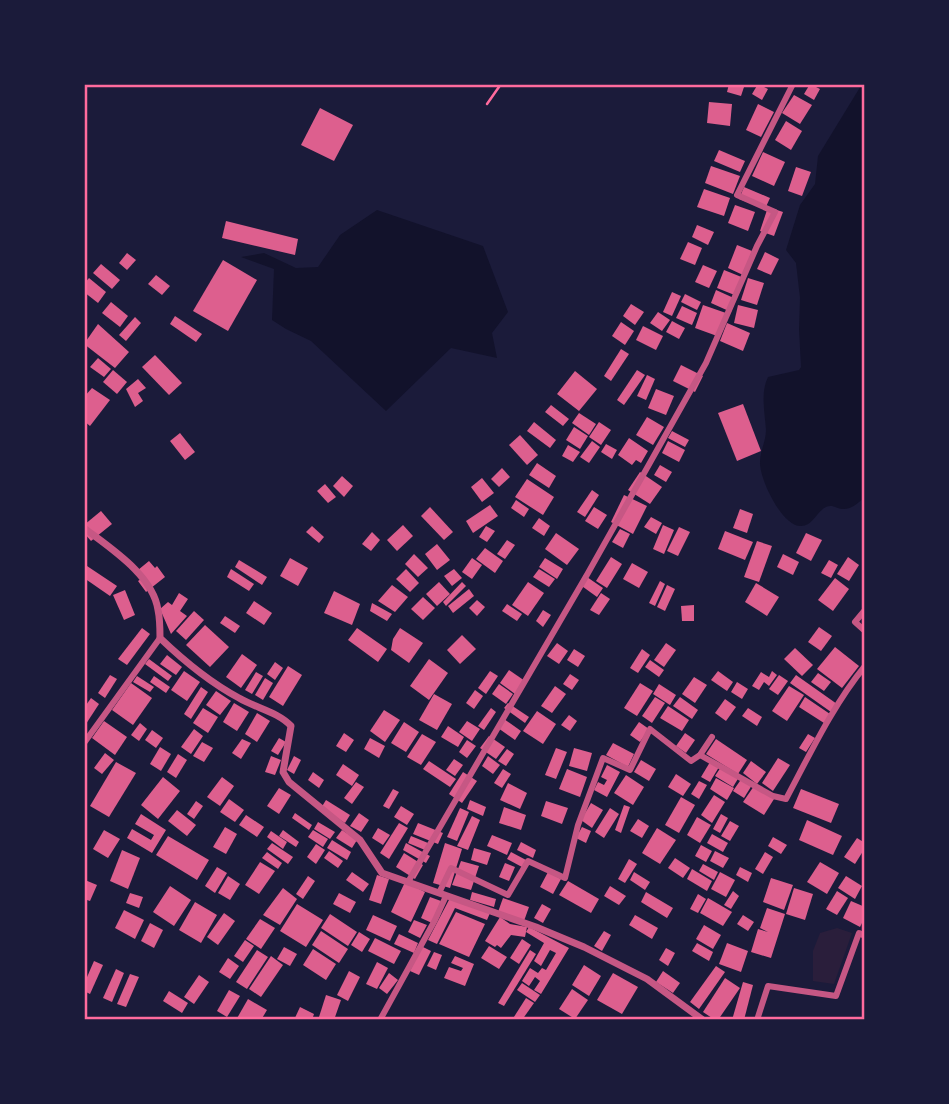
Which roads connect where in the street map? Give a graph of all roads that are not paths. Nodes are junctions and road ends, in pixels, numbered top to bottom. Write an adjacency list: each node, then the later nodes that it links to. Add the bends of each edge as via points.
1 (793, 84): 10 (street, via 737,195 775,212 706,362)
2 (84, 528): 5 (street, via 145,580 158,607)
3 (865, 610): 4 (street, via 855,622)
4 (865, 631)
5 (160, 638): 8 (street); 10 (street, via 215,684 285,719 291,726 283,772 289,782 360,840 382,873)
6 (865, 666): 9 (street, via 786,799)
7 (712, 737): 9 (street)
8 (84, 743)
9 (700, 755): 11 (street, via 691,761 650,729 630,770 603,758 578,825 565,878 528,861 508,894 451,868)
10 (408, 882): 11 (street)
11 (442, 894): 13 (street, via 435,920); 14 (street, via 584,947 647,979)
12 (865, 936): 15 (street, via 859,933 836,996 768,986)
13 (380, 1020)
14 (703, 1020)
15 (757, 1020)

